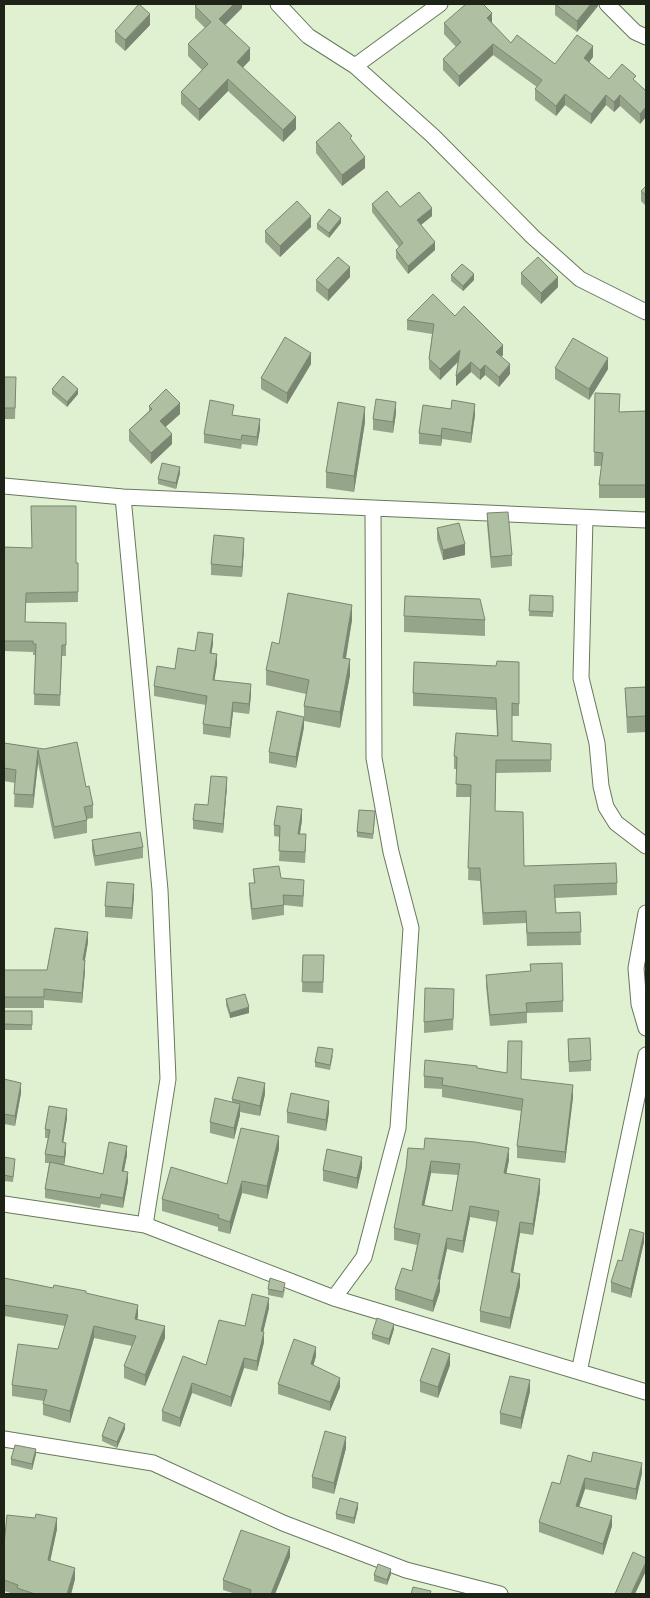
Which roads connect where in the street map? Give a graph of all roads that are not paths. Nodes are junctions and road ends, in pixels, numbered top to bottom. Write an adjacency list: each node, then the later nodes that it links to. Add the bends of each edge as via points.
1 (278, 4): 5 (street, via 308,36)
2 (440, 4): 5 (street)
3 (607, 4): 4 (street, via 635,32)
4 (646, 37)
5 (355, 66): 6 (street, via 433,136 533,237 580,279)
6 (646, 312)
7 (4, 486): 8 (street)
8 (123, 497): 9 (street); 17 (street, via 160,890 168,1079)
9 (373, 508): 10 (street); 18 (street, via 374,758 411,928 398,1128 364,1257)
10 (585, 518): 11 (street); 12 (street, via 581,678 596,743 600,786 606,807 616,823)
11 (646, 520)
12 (646, 846)
13 (646, 913): 14 (street, via 636,968 639,1004)
14 (646, 1028)
15 (646, 1056): 19 (street)
16 (4, 1204): 17 (street)
17 (145, 1224): 18 (street)
18 (334, 1298): 19 (street)
19 (579, 1372): 20 (street)
20 (646, 1392)
21 (4, 1439): 22 (street, via 153,1463 283,1523 397,1566)
22 (500, 1594)

